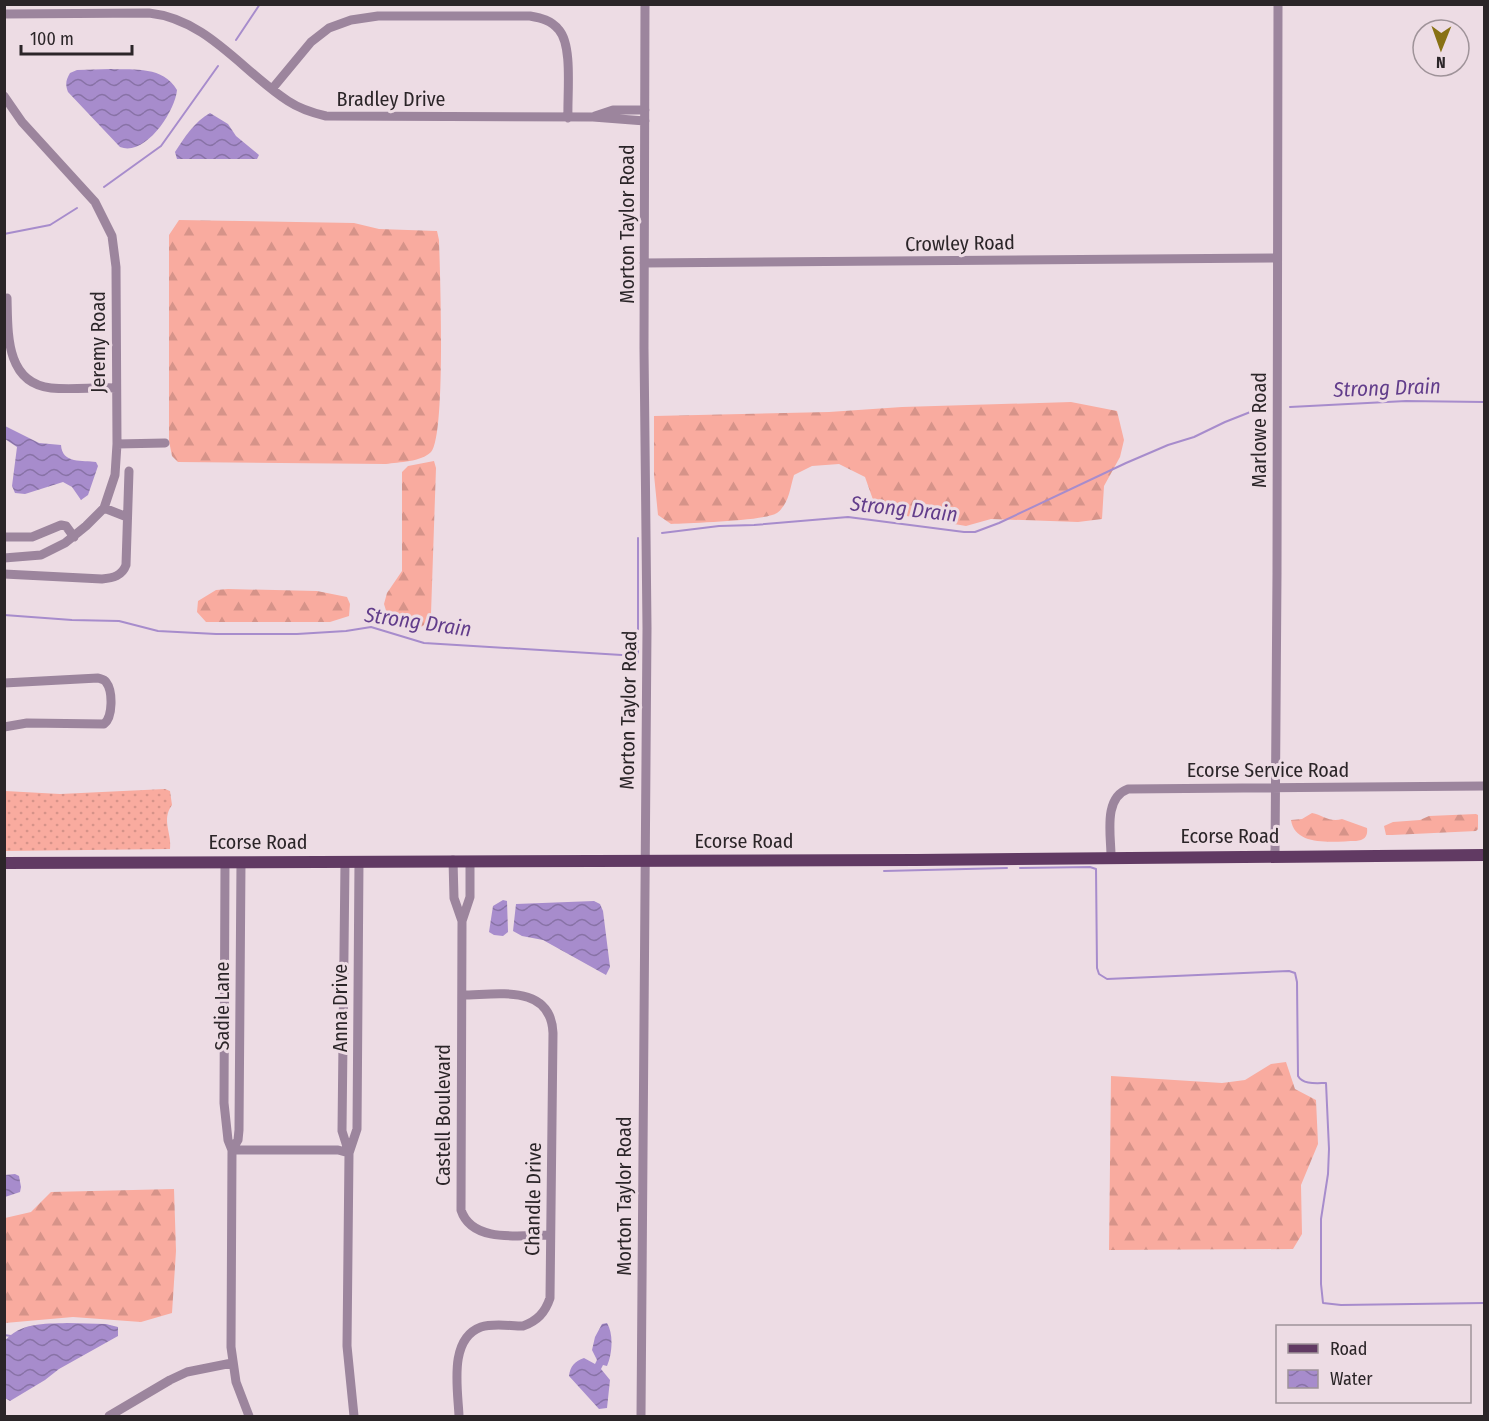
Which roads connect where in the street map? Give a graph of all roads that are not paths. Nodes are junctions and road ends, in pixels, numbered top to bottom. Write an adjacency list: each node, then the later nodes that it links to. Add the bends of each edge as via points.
1 (645, 4): 6 (street, Morton Taylor Road)
2 (1278, 4): 10 (street, Marlowe Road)
3 (4, 14): 4 (street, Bradley Drive, via 168,16 198,29)
4 (272, 89): 8 (street, Bradley Drive, via 301,108 335,118); 8 (street, via 311,42 330,28 351,20 378,16 530,16 548,21 563,37 567,53)
5 (4, 96): 13 (street, Jeremy Road, via 22,122 95,202 107,224 116,267)
6 (645, 110): 7 (street, Bradley Drive, via 613,110); 9 (street, Morton Taylor Road)
7 (593, 117): 8 (street, Bradley Drive); 9 (street, Bradley Drive)
8 (568, 118)
9 (645, 121): 11 (street, Morton Taylor Road)
10 (1277, 258): 11 (street, Crowley Road); 26 (street, Marlowe Road)
11 (644, 263): 34 (street, Morton Taylor Road)
12 (8, 298): 13 (street, via 11,354 21,372 33,382 53,388)
13 (116, 388): 15 (street, Jeremy Road)
14 (165, 443): 15 (street)
15 (117, 444): 17 (street, Jeremy Road, via 115,475)
16 (129, 471): 18 (street)
17 (104, 508): 18 (street); 20 (street, Jeremy Road)
18 (127, 517): 22 (street, via 126,565 118,575 102,579)
19 (4, 537): 20 (street, via 32,537 61,525)
20 (74, 537): 21 (street, Jeremy Road, via 41,555)
21 (4, 558)
22 (4, 574)
23 (4, 683): 24 (street, via 98,678 108,684 111,708 104,723 27,723)
24 (4, 727)
25 (1485, 786): 26 (street, Ecorse Service Road)
26 (1276, 787): 27 (street, Marlowe Road); 29 (street, Ecorse Service Road, via 1124,790 1112,806)
27 (1275, 855): 28 (main road, Ecorse Road); 29 (main road, Ecorse Road)
28 (1485, 855)
29 (1111, 856): 34 (main road, Ecorse Road)
30 (453, 860): 32 (main road, Ecorse Road); 33 (main road, Ecorse Road); 38 (street, Castell Boulevard, via 454,898)
31 (345, 861): 32 (main road, Ecorse Road); 37 (main road, Ecorse Road); 41 (street, Anna Drive, via 342,1131)
32 (359, 861): 41 (street, Anna Drive, via 357,1129)
33 (470, 861): 34 (main road, Ecorse Road); 38 (street, Castell Boulevard, via 470,897)
34 (644, 861): 48 (street, Morton Taylor Road)
35 (4, 862): 36 (main road, Ecorse Road)
36 (225, 862): 37 (main road, Ecorse Road); 40 (street, Sadie Lane, via 224,1103)
37 (241, 862): 40 (street, Sadie Lane, via 239,1130)
38 (462, 921): 39 (street, Castell Boulevard)
39 (462, 995): 42 (street, Castell Boulevard, via 463,1216 471,1226 488,1234); 42 (street, Chandle Drive, via 527,996 541,1004 550,1017)
40 (232, 1150): 41 (street, via 338,1150); 43 (street, Sadie Lane)
41 (349, 1154): 46 (street, Anna Drive, via 347,1346)
42 (550, 1235): 47 (street, Chandle Drive, via 550,1292 539,1317 523,1326 481,1328 465,1339 459,1360)
43 (232, 1363): 44 (street, via 187,1372); 45 (street, Sadie Lane)
44 (110, 1416)
45 (249, 1416)
46 (354, 1416)
47 (459, 1416)
48 (641, 1416)

